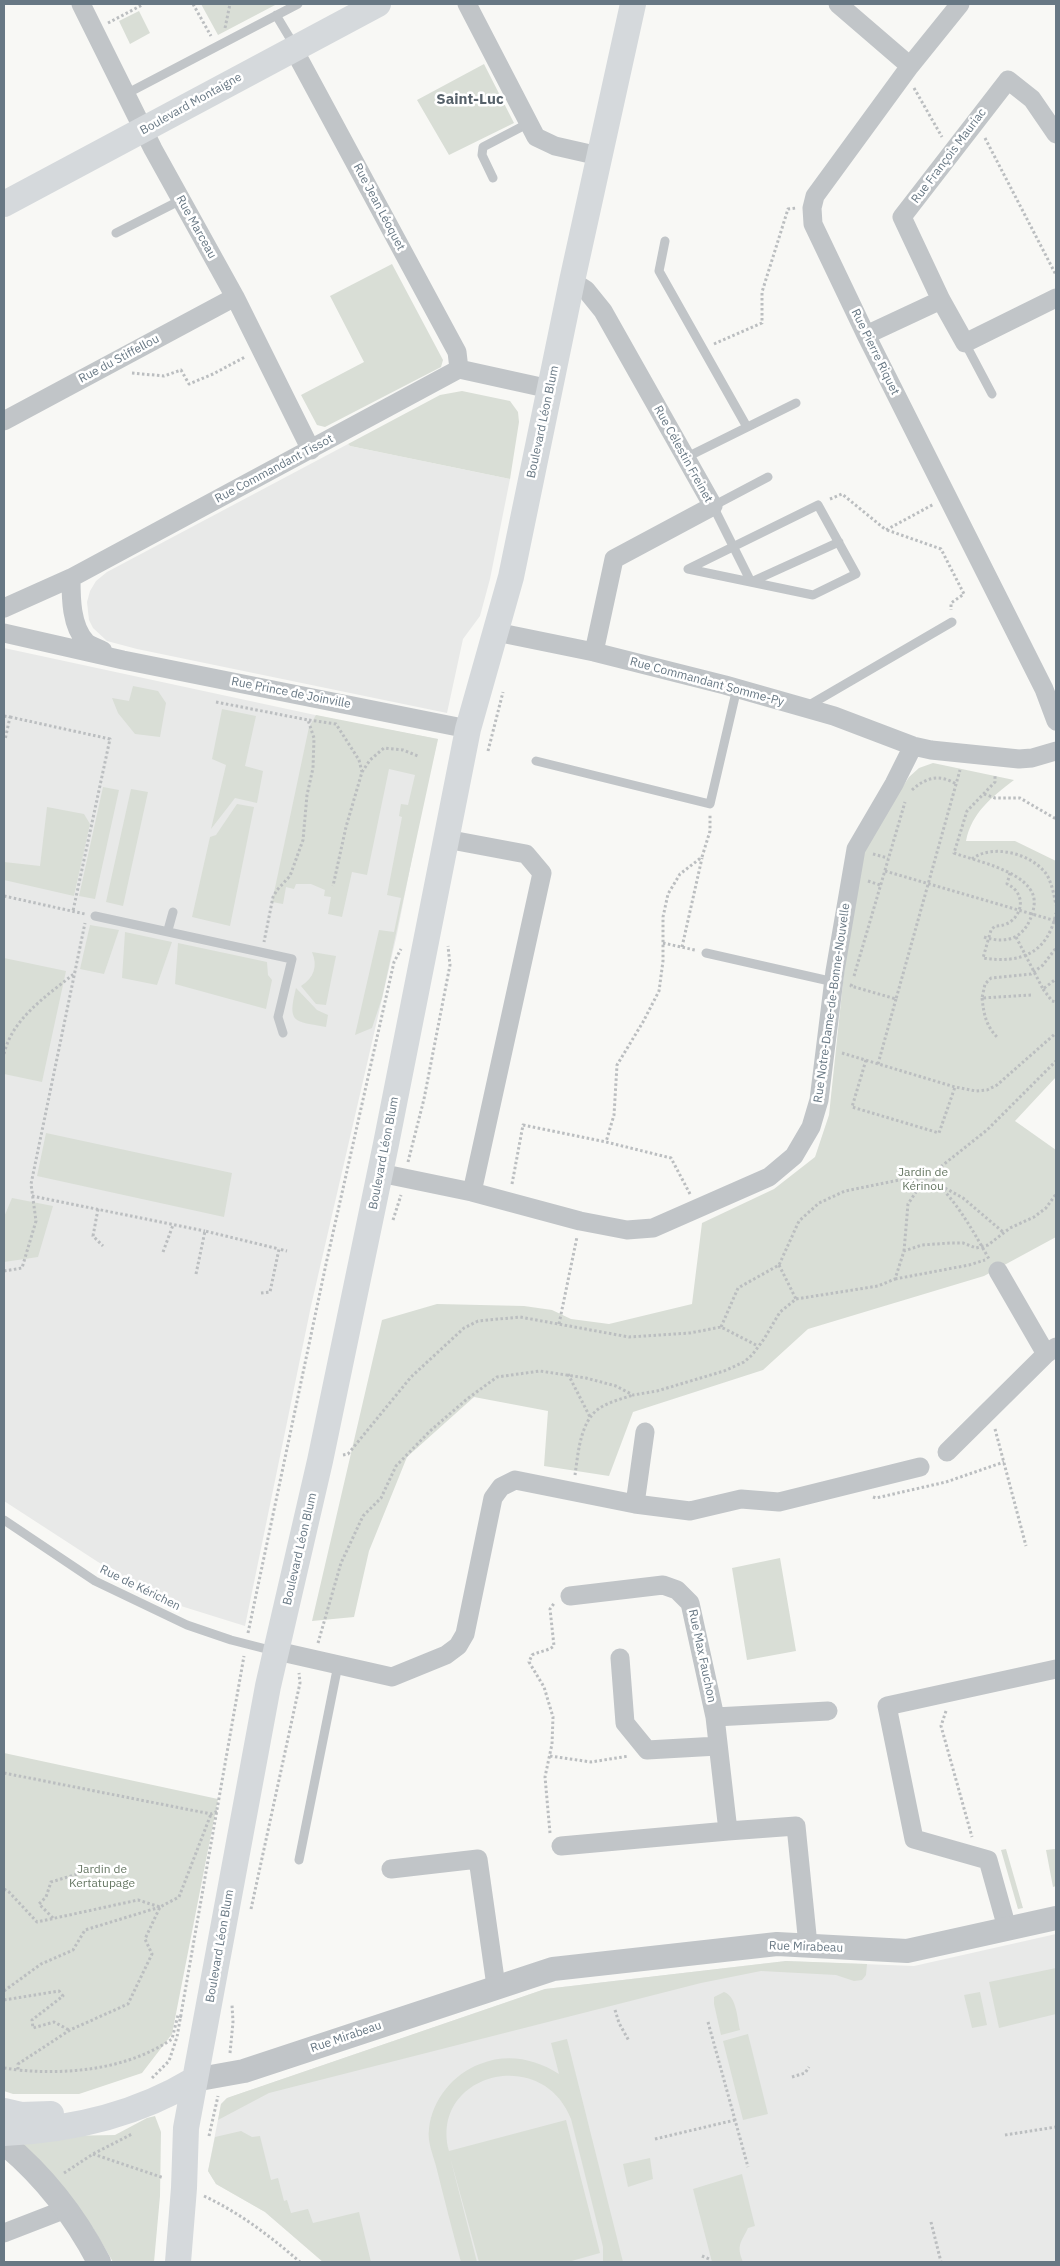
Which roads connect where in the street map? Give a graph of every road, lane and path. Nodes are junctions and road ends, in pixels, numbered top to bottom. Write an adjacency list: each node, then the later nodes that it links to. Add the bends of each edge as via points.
1 (81, 4): 12 (street, Rue Marceau)
2 (193, 4): 13 (path)
3 (230, 4): 13 (path)
4 (298, 4): 11 (lane)
5 (378, 4): 14 (main road, Boulevard Montaigne)
6 (467, 4): 18 (street)
7 (633, 4): 22 (main road, Boulevard Léon Blum)
8 (960, 4): 15 (street)
9 (142, 5): 12 (path)
10 (848, 7): 15 (street)
11 (276, 15): 13 (lane); 14 (lane)
12 (94, 30): 16 (street, Rue Marceau)
13 (219, 45): 16 (lane)
14 (295, 48): 19 (main road, Boulevard Montaigne); 39 (street, Rue Jean Léoquet, via 457,352)
15 (908, 70): 21 (path); 26 (street, via 820,188)
16 (126, 94): 19 (street, Rue Marceau)
17 (976, 120): 20 (street, Rue François Mauriac, via 1008,80 1032,99); 21 (street, Rue François Mauriac); 29 (path)
18 (529, 123): 22 (street, via 536,137 555,146); 23 (lane, via 483,146 482,154)
19 (144, 130): 24 (street, Rue Marceau); 25 (main road, Boulevard Montaigne)
20 (1056, 134)
21 (951, 152): 33 (street, Rue François Mauriac, via 902,217)
22 (599, 156): 30 (main road, Boulevard Léon Blum)
23 (494, 178)
24 (181, 200): 27 (lane); 31 (street, Rue Marceau)
25 (4, 204)
26 (812, 208): 34 (street, Rue Pierre Riquet, via 814,224); 37 (path, via 788,209 762,292 762,323)
27 (116, 232)
28 (665, 241): 37 (lane, via 659,271)
29 (1056, 275)
30 (572, 281): 40 (main road, Boulevard Léon Blum); 46 (street, Rue Célestin Freinet, via 586,290 603,311)
31 (235, 297): 36 (street, Rue Marceau); 38 (street, Rue du Stiffellou)
32 (1056, 298): 35 (street)
33 (941, 300): 34 (street); 35 (street, Rue François Mauriac)
34 (866, 335): 48 (street, Rue Pierre Riquet)
35 (965, 343): 41 (lane)
36 (261, 348): 38 (path, via 189,384 181,370 164,376 143,375); 45 (street, Rue Marceau)
37 (704, 349): 44 (lane)
38 (108, 366): 43 (street, Rue du Stiffellou)
39 (459, 369): 40 (street); 45 (street, Rue Commandant Tissot)
40 (550, 390): 58 (main road, Boulevard Léon Blum)
41 (992, 394)
42 (796, 403): 44 (lane)
43 (4, 422)
44 (747, 427): 46 (lane)
45 (311, 450): 54 (street, Rue Commandant Tissot)
46 (684, 458): 50 (street, Rue Célestin Freinet)
47 (768, 477): 50 (lane)
48 (948, 497): 51 (path); 62 (street, Rue Pierre Riquet)
49 (818, 505): 51 (path, via 842,494); 52 (lane); 53 (lane)
50 (713, 506): 53 (lane); 60 (street, Rue Célestin Freinet, via 614,559)
51 (886, 530): 57 (path, via 941,549 964,594 951,603)
52 (839, 542): 55 (lane); 55 (lane, via 856,574 814,595)
53 (733, 546): 55 (lane); 55 (lane, via 688,569)
54 (71, 578): 56 (street, Rue Commandant Tissot); 61 (street, Rue Prince de Joinville, via 74,620 86,642)
55 (751, 582)
56 (4, 608)
57 (952, 622): 66 (lane)
58 (496, 632): 60 (street, Rue Commandant Somme-Py); 71 (main road, Boulevard Léon Blum)
59 (4, 633): 61 (street, Rue Prince de Joinville)
60 (594, 652): 63 (street, Rue Commandant Somme-Py)
61 (115, 659): 71 (street, Rue Prince de Joinville)
62 (1050, 686): 70 (street, Rue Pierre Riquet)
63 (737, 688): 66 (street, Rue Commandant Somme-Py); 83 (lane)
64 (504, 689): 76 (path)
65 (216, 702): 69 (path)
66 (803, 708): 73 (street, Rue Commandant Somme-Py, via 834,716)
67 (4, 716): 68 (path)
68 (10, 717): 72 (path); 95 (path, via 110,739)
69 (308, 720): 79 (path, via 336,724 359,760); 104 (path, via 314,738 314,761 303,840 290,876 273,897)
70 (1056, 721)
71 (468, 729): 85 (main road, Boulevard Léon Blum)
72 (5, 740)
73 (913, 746): 74 (street, via 1019,759); 115 (street, Rue Notre-Dame-de-Bonne-Nouvelle, via 856,849)
74 (1056, 751)
75 (418, 756): 79 (path, via 384,748)
76 (486, 756)
77 (536, 761): 83 (lane)
78 (960, 768): 81 (path)
79 (362, 772): 91 (path)
80 (995, 773): 82 (path, via 995,782)
81 (956, 784): 88 (path, via 940,777 931,778 911,791); 90 (path)
82 (984, 794): 84 (path, via 995,798 1020,798); 87 (path, via 967,810 954,853)
83 (710, 804): 86 (path, via 710,831)
84 (1056, 819)
85 (446, 839): 134 (main road, Boulevard Léon Blum); 138 (street, via 526,854 542,873)
86 (702, 857): 107 (path, via 680,874 668,894 663,917); 109 (path)
87 (972, 859): 89 (path); 93 (path, via 1000,851 1030,861 1046,874)
88 (884, 871): 90 (path); 120 (path, via 851,986)
89 (1010, 873): 94 (path, via 1007,884 1017,891 1021,900); 98 (path, via 1031,889 1035,900)
90 (928, 884): 94 (path); 120 (path)
91 (333, 886)
92 (4, 896): 95 (path)
93 (1056, 905)
94 (1020, 910): 98 (path); 105 (path, via 1012,921 995,926)
95 (73, 911): 99 (path)
96 (173, 912): 101 (lane)
97 (1056, 913): 100 (path)
98 (1032, 914): 100 (path); 103 (path, via 1028,926)
99 (91, 915): 101 (lane); 114 (path)
100 (1056, 921): 112 (path, via 1042,945)
101 (168, 930): 122 (lane, via 292,959 278,1017)
102 (984, 937): 105 (path)
103 (1016, 937): 105 (path, via 997,941); 112 (path)
104 (265, 938)
105 (989, 939): 112 (path, via 983,958 999,961)
106 (448, 941): 133 (path, via 450,965 424,1098)
107 (663, 943): 109 (path); 132 (path, via 659,991 616,1065 614,1115)
108 (404, 945): 178 (path, via 394,962)
109 (682, 946): 111 (path)
110 (1056, 948): 113 (path)
111 (706, 953): 115 (lane)
112 (1026, 956): 113 (path)
113 (1034, 972): 117 (path); 119 (path, via 991,978 985,984)
114 (75, 973): 125 (path, via 30,1009); 140 (path, via 31,1184)
115 (834, 977): 126 (street, Rue Notre-Dame-de-Bonne-Nouvelle)
116 (1056, 979): 117 (path)
117 (1042, 989): 121 (path)
118 (1031, 995): 119 (path)
119 (982, 998): 124 (path, via 989,1029)
120 (896, 999): 130 (path)
121 (1056, 1002)
122 (283, 1033)
123 (1056, 1033): 131 (path, via 997,1085 987,1090)
124 (998, 1038)
125 (5, 1041): 127 (path)
126 (825, 1048): 128 (path); 142 (street, Rue Notre-Dame-de-Bonne-Nouvelle, via 819,1100 811,1128 794,1156 769,1177)
127 (4, 1054)
128 (866, 1060): 130 (path); 131 (path, via 852,1107 930,1131 939,1133)
129 (1056, 1061): 135 (path, via 988,1130)
130 (878, 1064): 131 (path)
131 (955, 1087)
132 (606, 1142): 141 (path, via 524,1125); 142 (path, via 671,1158)
133 (407, 1164)
134 (380, 1173): 138 (street, Rue Notre-Dame-de-Bonne-Nouvelle); 171 (main road, Boulevard Léon Blum)
135 (929, 1176): 136 (path); 137 (path)
136 (924, 1180): 153 (path, via 908,1204); 154 (path, via 899,1180 864,1187 825,1200 798,1221)
137 (942, 1187): 147 (path, via 963,1198); 149 (path)
138 (472, 1192): 141 (street, Rue Notre-Dame-de-Bonne-Nouvelle)
139 (1056, 1194): 147 (path, via 1034,1217)
140 (32, 1196): 143 (path); 156 (path, via 36,1221 22,1268)
141 (508, 1202): 144 (street, Rue Notre-Dame-de-Bonne-Nouvelle)
142 (697, 1208): 144 (street, Rue Notre-Dame-de-Bonne-Nouvelle, via 653,1228 627,1230)
143 (98, 1209): 145 (path); 148 (path, via 93,1236)
144 (580, 1221): 161 (path)
145 (173, 1225): 146 (path); 152 (path)
146 (204, 1231): 150 (path); 157 (path)
147 (1003, 1232): 149 (path)
148 (102, 1246)
149 (982, 1247): 153 (path, via 950,1243 922,1245)
150 (279, 1249): 151 (path); 159 (path, via 270,1292)
151 (287, 1251)
152 (163, 1252)
153 (904, 1252): 158 (path)
154 (779, 1265): 160 (path); 162 (path, via 738,1288)
155 (993, 1265): 158 (path, via 969,1265); 164 (street)
156 (4, 1271)
157 (196, 1274)
158 (895, 1279): 160 (path, via 878,1286)
159 (261, 1293)
160 (796, 1299): 163 (path, via 780,1312)
161 (559, 1324): 162 (path, via 629,1336); 171 (path, via 500,1317 478,1321 464,1328 411,1377 348,1454)
162 (721, 1327): 163 (path)
163 (758, 1346): 166 (path, via 737,1366)
164 (1051, 1351): 167 (street)
165 (568, 1374): 166 (path, via 616,1386); 168 (path); 179 (path, via 540,1371 497,1377 430,1431 396,1466 381,1498 363,1516 341,1564 321,1638)
166 (633, 1395): 168 (path, via 598,1409)
167 (990, 1409): 170 (street); 176 (path)
168 (590, 1417): 173 (path)
169 (645, 1432): 174 (street)
170 (947, 1452)
171 (320, 1461): 179 (main road, Boulevard Léon Blum)
172 (920, 1467): 174 (street, via 779,1502 741,1500 690,1511)
173 (571, 1492): 174 (street); 181 (street, via 515,1480 501,1487 493,1498 465,1634 458,1646 446,1655 392,1677)
174 (636, 1504)
175 (4, 1520): 178 (lane, Rue de Kérichen, via 95,1581 188,1625)
176 (1026, 1546)
177 (570, 1596): 185 (street, Rue Max Fauchon, via 663,1585 677,1590 690,1603); 188 (path, via 553,1603 550,1609 554,1646 532,1655 529,1662 551,1707)
178 (246, 1644): 179 (lane, Rue de Kérichen); 190 (path)
179 (295, 1655): 181 (street); 192 (main road, Boulevard Léon Blum, via 268,1686); 201 (path, via 300,1683)
180 (620, 1658): 187 (street, via 625,1723)
181 (338, 1665): 196 (lane)
182 (1056, 1669): 183 (street)
183 (953, 1692): 195 (path, via 941,1726); 195 (street, via 887,1706 914,1839)
184 (828, 1711): 185 (street, Rue Max Fauchon)
185 (715, 1717): 186 (street, Rue Max Fauchon)
186 (718, 1746): 187 (street); 193 (street, Rue Max Fauchon)
187 (647, 1750): 188 (path, via 591,1762)
188 (550, 1756): 194 (path, via 545,1777 548,1828 553,1840)
189 (4, 1773): 191 (path)
190 (218, 1811): 191 (path); 192 (path); 211 (path)
191 (211, 1814): 200 (path, via 179,1897)
192 (243, 1815): 221 (main road, Boulevard Léon Blum)
193 (728, 1831): 194 (street); 205 (street, via 796,1826)
194 (561, 1846)
195 (977, 1857): 204 (street, via 988,1860)
196 (299, 1860)
197 (391, 1869): 206 (street, via 478,1859)
198 (84, 1872): 202 (path, via 51,1882 46,1897 39,1904)
199 (4, 1889): 202 (path, via 37,1922)
200 (160, 1907): 202 (path, via 138,1900); 207 (path, via 85,1930 73,1950 41,1964); 213 (path, via 145,1939 152,1954 128,2004)
201 (250, 1913)
202 (53, 1918)
203 (1056, 1918): 204 (street, Rue Mirabeau)
204 (1008, 1928): 205 (street, Rue Mirabeau, via 907,1950)
205 (808, 1945): 206 (street, Rue Mirabeau, via 777,1944 553,1969)
206 (496, 1986): 221 (street, Rue Mirabeau, via 244,2071)
207 (4, 1991)
208 (4, 2000): 213 (path, via 59,1991 63,1996 32,2020 34,2028 54,2022)
209 (232, 2003): 215 (path)
210 (615, 2010): 214 (path)
211 (181, 2017): 218 (path, via 178,2015 172,2039 157,2050 133,2058 82,2072); 219 (path, via 169,2061)
212 (708, 2022): 223 (path)
213 (70, 2030): 218 (path, via 18,2064)
214 (629, 2042)
215 (232, 2046)
216 (809, 2067): 220 (path, via 805,2073)
217 (4, 2068): 218 (path)
218 (18, 2070)
219 (152, 2076)
220 (792, 2077)
221 (194, 2080): 222 (main road, via 181,2078 128,2098 80,2111 21,2115); 224 (main road); 233 (main road, Boulevard Léon Blum, via 186,2128)
222 (4, 2111)
223 (735, 2120): 228 (path); 231 (path)
224 (131, 2122): 226 (main road); 230 (path)
225 (1056, 2126): 227 (path)
226 (4, 2132)
227 (1005, 2135)
228 (655, 2139)
229 (4, 2143): 232 (street)
230 (93, 2154): 232 (path); 233 (path, via 165,2178)
231 (748, 2167)
232 (47, 2184): 235 (street)
233 (184, 2188): 240 (main road, Boulevard Léon Blum)
234 (229, 2208): 241 (path, via 265,2232)
235 (66, 2209): 237 (street); 239 (street)
236 (931, 2222): 243 (path)
237 (4, 2233)
238 (702, 2256): 242 (path)
239 (99, 2262)
240 (178, 2262)
241 (300, 2262)
242 (709, 2262)
243 (942, 2262)

